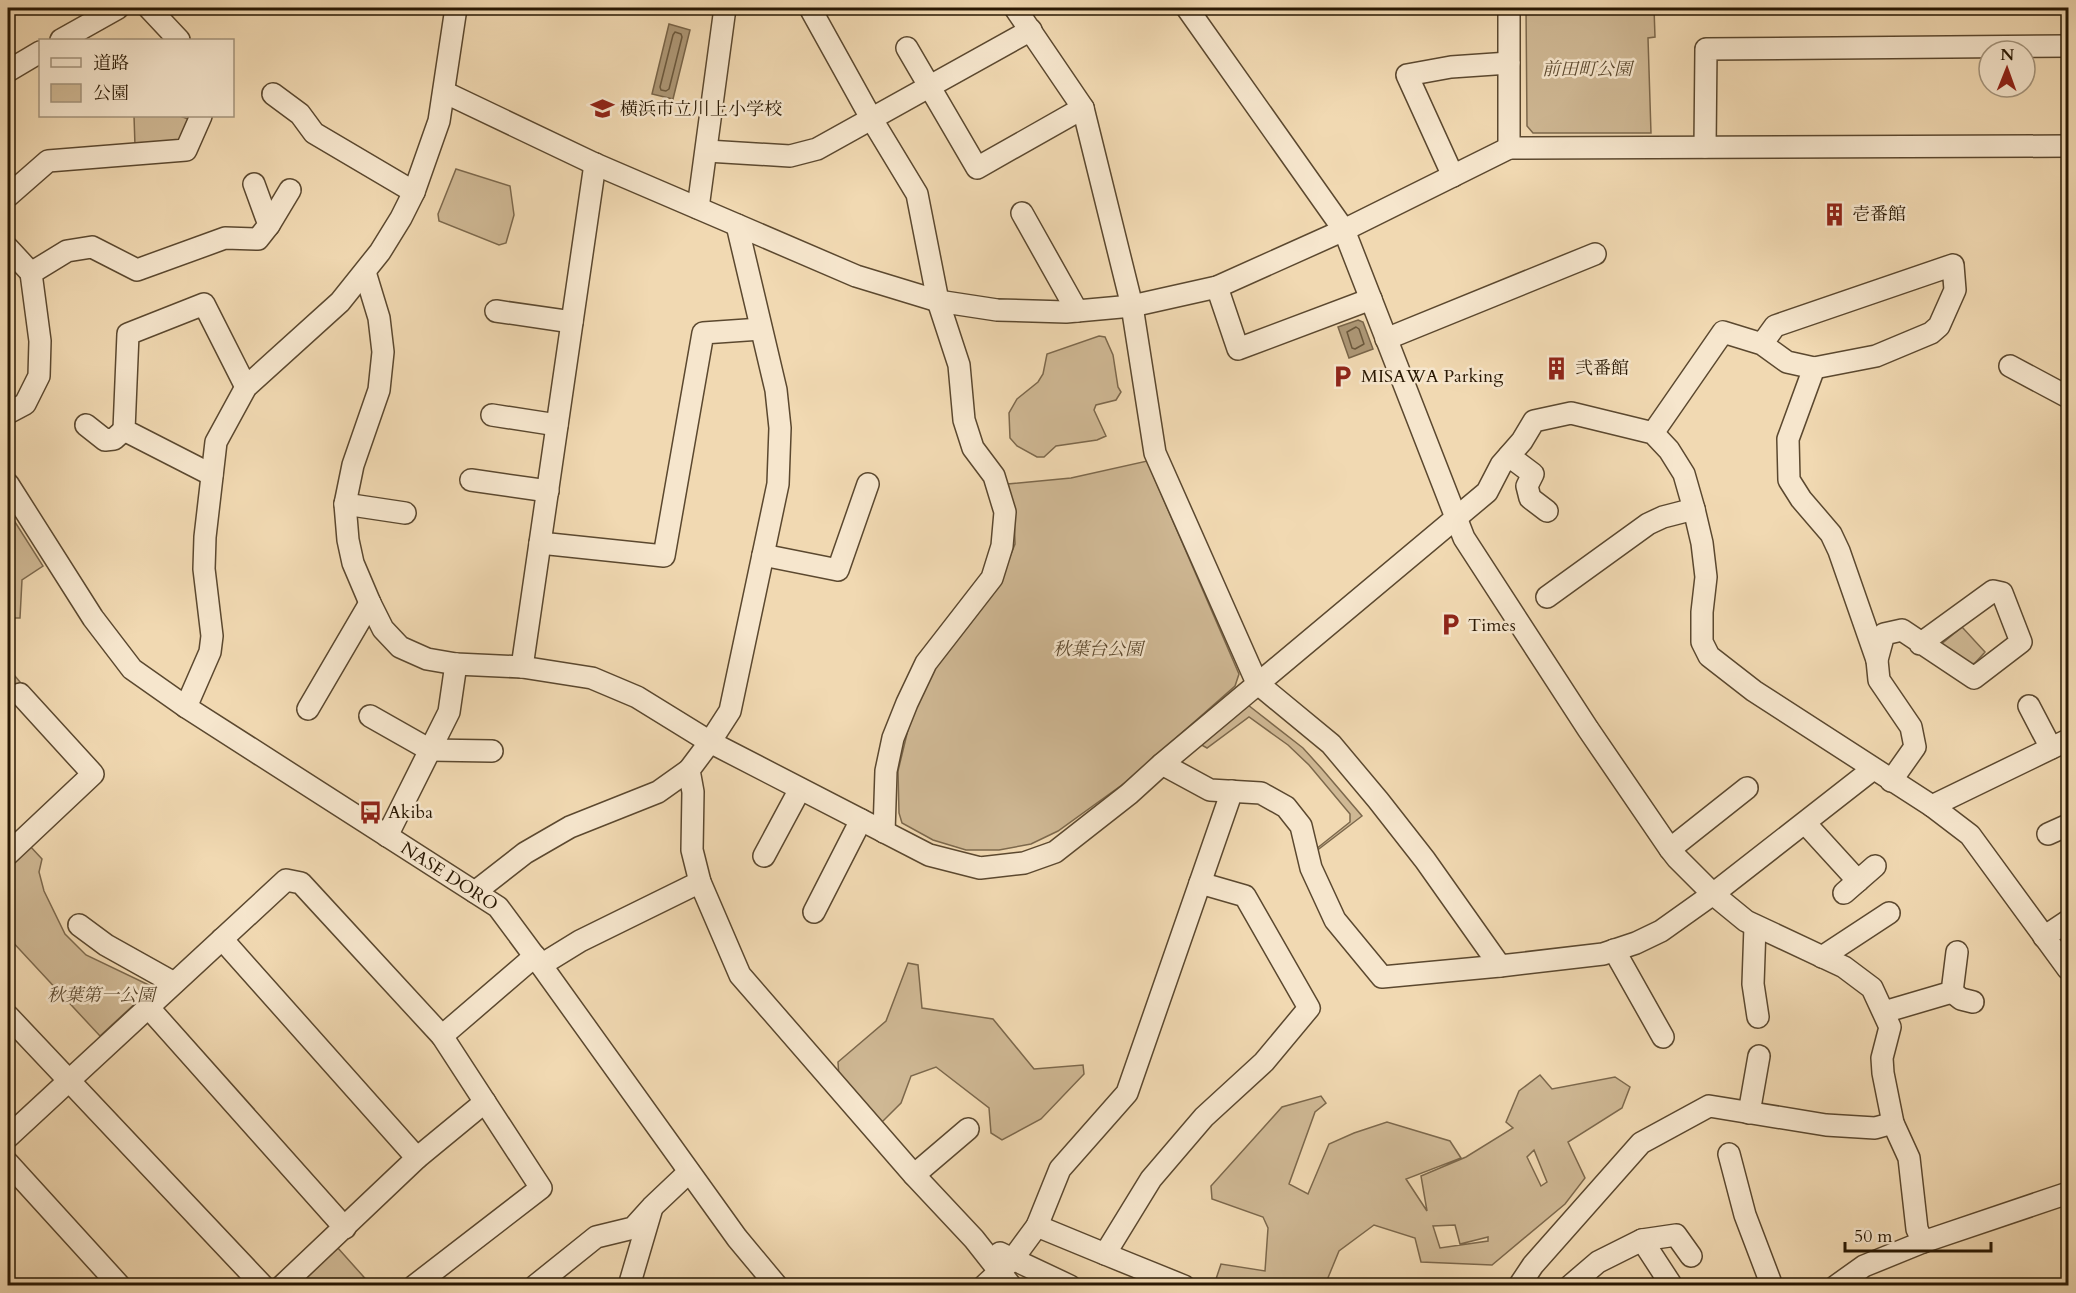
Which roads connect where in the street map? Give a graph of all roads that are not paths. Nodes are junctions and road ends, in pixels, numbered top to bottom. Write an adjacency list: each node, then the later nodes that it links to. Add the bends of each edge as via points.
1 (118, 8): 10 (street)
2 (149, 8): 11 (street)
3 (456, 8): 18 (street)
4 (725, 8): 26 (street)
5 (810, 8): 22 (street)
6 (1015, 8): 9 (street)
7 (1186, 8): 36 (street)
8 (1509, 8): 15 (street)
9 (1031, 30): 17 (street); 20 (street)
10 (63, 39)
11 (178, 39)
12 (2068, 46): 24 (street, via 1706,49)
13 (907, 48): 17 (street)
14 (39, 53): 16 (street)
15 (1509, 63): 25 (street); 28 (street, via 1407,75)
16 (8, 72)
17 (929, 86): 20 (street, via 977,168); 22 (street)
18 (444, 92): 27 (street); 31 (street, via 439,122)
19 (273, 94): 31 (street, via 300,114 314,133)
20 (1083, 108): 45 (street)
21 (201, 117): 32 (street, via 186,150 48,161)
22 (871, 118): 26 (street, via 817,148 790,156); 44 (street, via 917,194)
23 (2068, 146): 24 (street)
24 (1705, 147): 25 (street)
25 (1509, 148): 28 (street)
26 (707, 151): 33 (street)
27 (596, 164): 33 (street); 48 (street)
28 (1453, 176): 36 (street)
29 (254, 184): 37 (street)
30 (291, 190): 37 (street)
31 (414, 192): 40 (street)
32 (8, 196)
33 (698, 208): 35 (street)
34 (1022, 213): 47 (street)
35 (737, 225): 44 (street, via 856,276); 49 (street)
36 (1344, 230): 42 (street); 43 (street)
37 (264, 232): 41 (street, via 225,238 137,270 92,247 83,248 67,251)
38 (8, 248): 41 (street)
39 (1594, 254): 50 (street)
40 (365, 272): 54 (street, via 340,302); 68 (street, via 379,318 383,352 379,390 353,465)
41 (31, 273): 56 (street, via 40,341 39,376 25,404)
42 (1217, 287): 43 (street, via 1238,349); 45 (street)
43 (1371, 298): 50 (street)
44 (938, 301): 47 (street, via 997,310); 101 (street, via 959,364 964,420 972,448 994,476 1005,512 1002,546 992,578 926,663 906,703 886,771)
45 (1132, 306): 47 (street); 81 (street, via 1155,453)
46 (496, 311): 48 (street)
47 (1077, 311)
48 (572, 322): 59 (street)
49 (761, 329): 73 (street, via 703,333 664,556); 74 (street, via 776,390 780,428 778,484)
50 (1386, 339): 72 (street)
51 (1762, 344): 53 (street, via 1786,363); 53 (street, via 1775,326 1953,265 1955,290 1939,326 1931,333 1876,356); 61 (street, via 1723,332)
52 (2010, 366): 55 (street)
53 (1814, 368): 78 (street, via 1788,439 1789,480 1831,534)
54 (246, 387): 60 (street, via 204,304 128,334); 63 (street, via 216,442)
55 (2068, 397)
56 (8, 413)
57 (492, 415): 59 (street)
58 (86, 425): 60 (street, via 105,440 114,439)
59 (557, 425): 67 (street)
60 (124, 430): 63 (street)
61 (1653, 433): 62 (street, via 1571,414 1534,421); 69 (street, via 1684,474)
62 (1509, 456): 70 (street, via 1533,474 1527,486 1530,498); 72 (street, via 1487,492)
63 (212, 475): 84 (street, via 204,548 212,636 210,652)
64 (471, 480): 67 (street)
65 (8, 484): 84 (street, NASE DORO, via 93,618 118,666 132,669)
66 (868, 484): 74 (street, via 838,570)
67 (548, 491): 73 (street)
68 (345, 504): 71 (street); 76 (street, via 353,563)
69 (1694, 509): 75 (street, via 1648,524); 93 (street, via 1706,577 1702,642 1709,656 1754,691)
70 (1546, 511)
71 (405, 513)
72 (1455, 519): 81 (street); 104 (street, via 1588,729)
73 (540, 543): 80 (street)
74 (763, 555): 87 (street, via 730,711)
75 (1547, 597)
76 (370, 603): 79 (street, via 383,629 400,647 427,659); 85 (street)
77 (1920, 644): 77 (street, via 1974,678 2021,642 2002,593 1994,591); 78 (street, via 1902,630 1884,633)
78 (1877, 660): 93 (street, via 1879,680 1911,727 1915,747)
79 (456, 664): 80 (street); 89 (street, via 449,712)
80 (522, 667): 87 (street, via 592,678 637,697)
81 (1257, 684): 91 (street); 123 (street, via 1331,744 1425,860)
82 (22, 696): 105 (street, via 93,774)
83 (2029, 706): 88 (street)
84 (186, 707): 103 (street, NASE DORO)
85 (308, 709)
86 (370, 716): 89 (street)
87 (710, 742): 92 (street); 95 (street)
88 (2060, 744): 97 (street)
89 (430, 750): 90 (street); 103 (street)
90 (492, 751)
91 (1162, 764): 96 (street, via 1210,790); 101 (street, via 1055,852 1024,863 980,868 929,855)
92 (689, 770): 108 (street, via 693,792 692,850); 110 (street, via 658,792 561,832 525,853)
93 (1882, 775): 97 (street); 99 (street)
94 (1747, 788): 104 (street)
95 (800, 789): 98 (street); 106 (street)
96 (1232, 791): 109 (street); 123 (street, via 1261,793 1286,807 1302,826 1311,868 1335,920 1382,977)
97 (1932, 806): 117 (street, via 1970,835)
98 (861, 820): 101 (street); 112 (street)
99 (1805, 823): 107 (street, via 1851,887); 111 (street)
100 (2068, 825): 102 (street)
101 (884, 832)
102 (2048, 834)
103 (387, 836): 110 (street, NASE DORO)
104 (1670, 849): 111 (street)
105 (8, 854)
106 (764, 856)
107 (1875, 866)
108 (700, 882): 122 (street); 145 (street, via 741,975)
109 (1200, 883): 148 (street, via 1126,1093 1060,1169); 152 (street, via 1245,896 1310,1008 1264,1062 1204,1117 1151,1179)
110 (475, 892): 122 (street, NASE DORO, via 498,906)
111 (1713, 894): 116 (street); 119 (street, via 1662,931)
112 (814, 912)
113 (1889, 913): 121 (street)
114 (2068, 921): 117 (street)
115 (79, 925): 125 (street)
116 (1755, 926): 121 (street); 130 (street, via 1753,984)
117 (2044, 937): 124 (street)
118 (222, 939): 125 (street); 132 (street, via 286,880 301,883); 142 (street)
119 (1614, 950): 123 (street); 133 (street)
120 (1957, 952): 126 (street)
121 (1822, 957): 131 (street, via 1844,967 1872,988)
122 (538, 960): 132 (street); 144 (street, NASE DORO)
123 (1500, 966)
124 (2068, 969)
125 (174, 984): 128 (street)
126 (1952, 992): 127 (street); 131 (street)
127 (1973, 1002)
128 (148, 1007): 135 (street); 149 (street)
129 (8, 1016): 135 (street)
130 (1758, 1017)
131 (1887, 1019): 138 (street, via 1882,1058)
132 (442, 1036): 136 (street)
133 (1663, 1037)
134 (1759, 1056): 137 (street)
135 (69, 1080): 140 (street); 156 (street)
136 (485, 1102): 142 (street); 158 (street, via 541,1188)
137 (1749, 1113): 138 (street, via 1826,1125 1875,1128); 164 (street, via 1709,1106 1641,1143)
138 (1893, 1123): 151 (street, via 1909,1158 1917,1229)
139 (968, 1129): 145 (street)
140 (8, 1137)
141 (1730, 1154): 167 (street, via 1745,1215)
142 (417, 1158): 149 (street)
143 (8, 1163): 155 (street)
144 (689, 1172): 147 (street); 161 (street, NASE DORO)
145 (914, 1175): 154 (street, via 974,1239)
146 (2068, 1193): 151 (street)
147 (652, 1207): 159 (street, via 633,1228 596,1237); 160 (street)
148 (1037, 1226): 152 (street); 154 (street)
149 (345, 1228): 157 (street)
150 (1642, 1240): 153 (street, via 1676,1235); 165 (street, via 1598,1262); 166 (street)
151 (1923, 1242): 168 (street, via 1864,1266)
152 (1105, 1254): 163 (street)
153 (1691, 1256)
154 (1002, 1276): 162 (street)
155 (120, 1286)
156 (263, 1286)
157 (282, 1286)
158 (414, 1286)
159 (535, 1286)
160 (629, 1286)
161 (777, 1286)
162 (1070, 1286)
163 (1184, 1286)
164 (1519, 1286)
165 (1570, 1286)
166 (1672, 1286)
167 (1772, 1286)
168 (1836, 1286)

